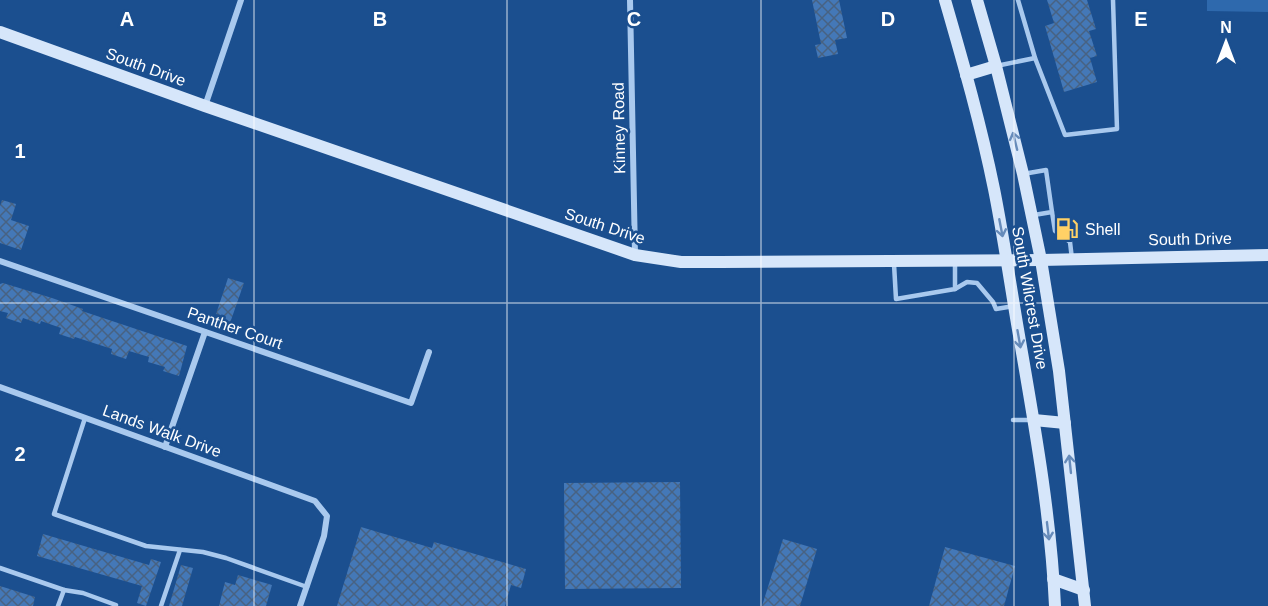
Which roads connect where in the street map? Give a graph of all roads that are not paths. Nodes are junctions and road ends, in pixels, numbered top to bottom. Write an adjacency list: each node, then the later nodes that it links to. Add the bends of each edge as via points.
1 (241, 0): 11 (street)
2 (630, 0): 15 (street, Kinney Road)
3 (945, 0): 10 (main road, South Wilcrest Drive)
4 (977, 0): 9 (main road, South Wilcrest Drive)
5 (1018, 0): 8 (lane)
6 (1113, 0): 8 (lane, via 1117,129 1065,135)
7 (0, 32): 11 (main road, South Drive)
8 (1035, 58): 9 (lane)
9 (996, 66): 10 (main road); 12 (main road, South Wilcrest Drive, one-way to 9)
10 (966, 75): 19 (main road, South Wilcrest Drive, one-way to 19)
11 (205, 106): 15 (main road, South Drive)
12 (1023, 174): 13 (lane, via 1046,170); 14 (main road, South Wilcrest Drive)
13 (1052, 212): 14 (lane); 17 (lane, via 1055,231 1070,242)
14 (1032, 215): 20 (main road, South Wilcrest Drive)
15 (635, 255): 22 (main road, South Drive, via 681,262)
16 (1268, 255): 17 (main road, South Drive)
17 (1072, 259): 20 (main road, South Drive)
18 (955, 260): 19 (main road, South Drive); 22 (main road, South Drive); 23 (lane)
19 (1007, 260): 20 (main road, South Drive); 24 (main road, South Wilcrest Drive)
20 (1041, 260): 31 (main road, South Wilcrest Drive)
21 (0, 261): 25 (street, Panther Court)
22 (894, 261): 23 (lane, via 896,299)
23 (955, 289): 24 (lane, via 967,282 977,283 996,309)
24 (1014, 306): 30 (main road, South Wilcrest Drive, one-way to 30)
25 (205, 332): 26 (street, Panther Court, via 411,403); 32 (street)
26 (429, 352)
27 (0, 387): 28 (street, Lands Walk Drive)
28 (85, 418): 32 (street, Lands Walk Drive); 33 (lane, via 54,514 146,546)
29 (1013, 420): 30 (lane)
30 (1034, 420): 31 (main road); 35 (main road, South Wilcrest Drive, one-way to 35)
31 (1065, 423): 38 (main road, South Wilcrest Drive, one-way to 31)
32 (165, 447): 36 (street, Lands Walk Drive, via 315,501 327,516)
33 (180, 550): 36 (lane, via 226,558); 41 (lane)
34 (0, 568): 37 (lane)
35 (1053, 579): 38 (main road); 43 (main road, South Wilcrest Drive)
36 (307, 587): 42 (street)
37 (64, 590): 39 (lane); 40 (lane)
38 (1084, 590): 44 (main road, South Wilcrest Drive)
39 (116, 605)
40 (58, 606)
41 (161, 606)
42 (300, 606)
43 (1055, 606)
44 (1085, 606)

